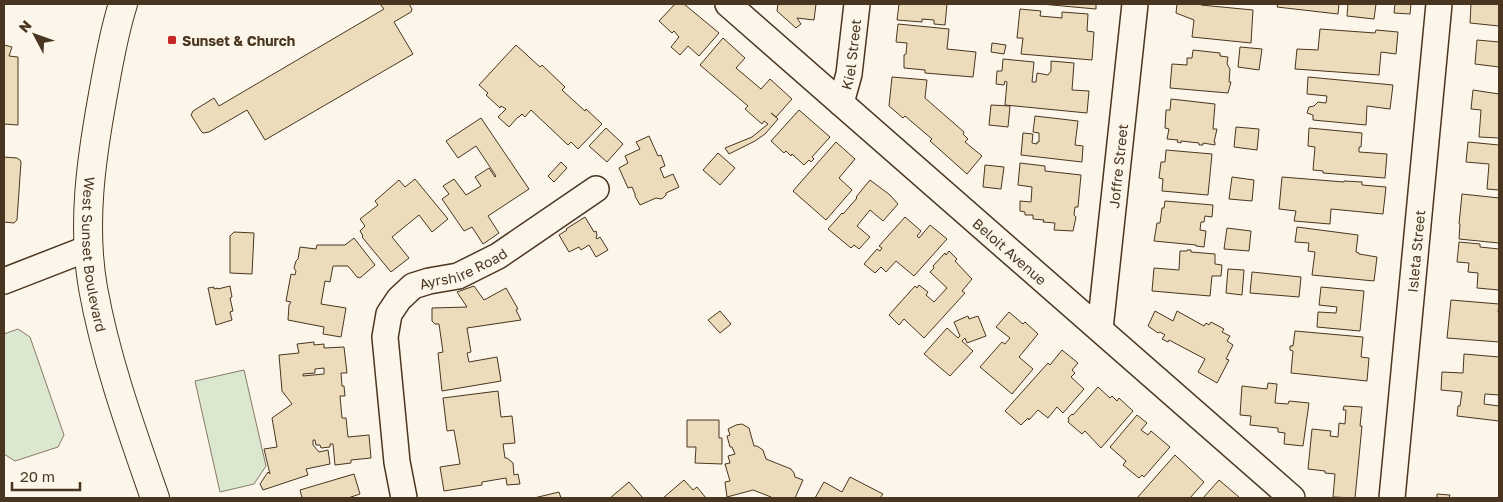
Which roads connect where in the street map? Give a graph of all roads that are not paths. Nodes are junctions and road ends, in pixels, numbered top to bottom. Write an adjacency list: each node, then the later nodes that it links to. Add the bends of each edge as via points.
1 (123, 4): 8 (main road, West Sunset Boulevard, via 114,31 92,154)
2 (728, 4): 6 (street, Beloit Avenue)
3 (858, 4): 6 (street, Kiel Street, via 849,74)
4 (1134, 4): 10 (street, Joffre Street)
5 (1439, 4): 14 (street, Isleta Street)
6 (841, 103): 10 (street, Beloit Avenue)
7 (596, 189): 12 (street, Ayrshire Road, via 498,256 458,276 413,286 389,314 385,337 397,462)
8 (89, 248): 9 (street); 11 (main road, West Sunset Boulevard, via 101,324)
9 (4, 281)
10 (1100, 329): 13 (street, Beloit Avenue)
11 (155, 498)
12 (404, 498)
13 (1292, 498)
14 (1392, 498)

